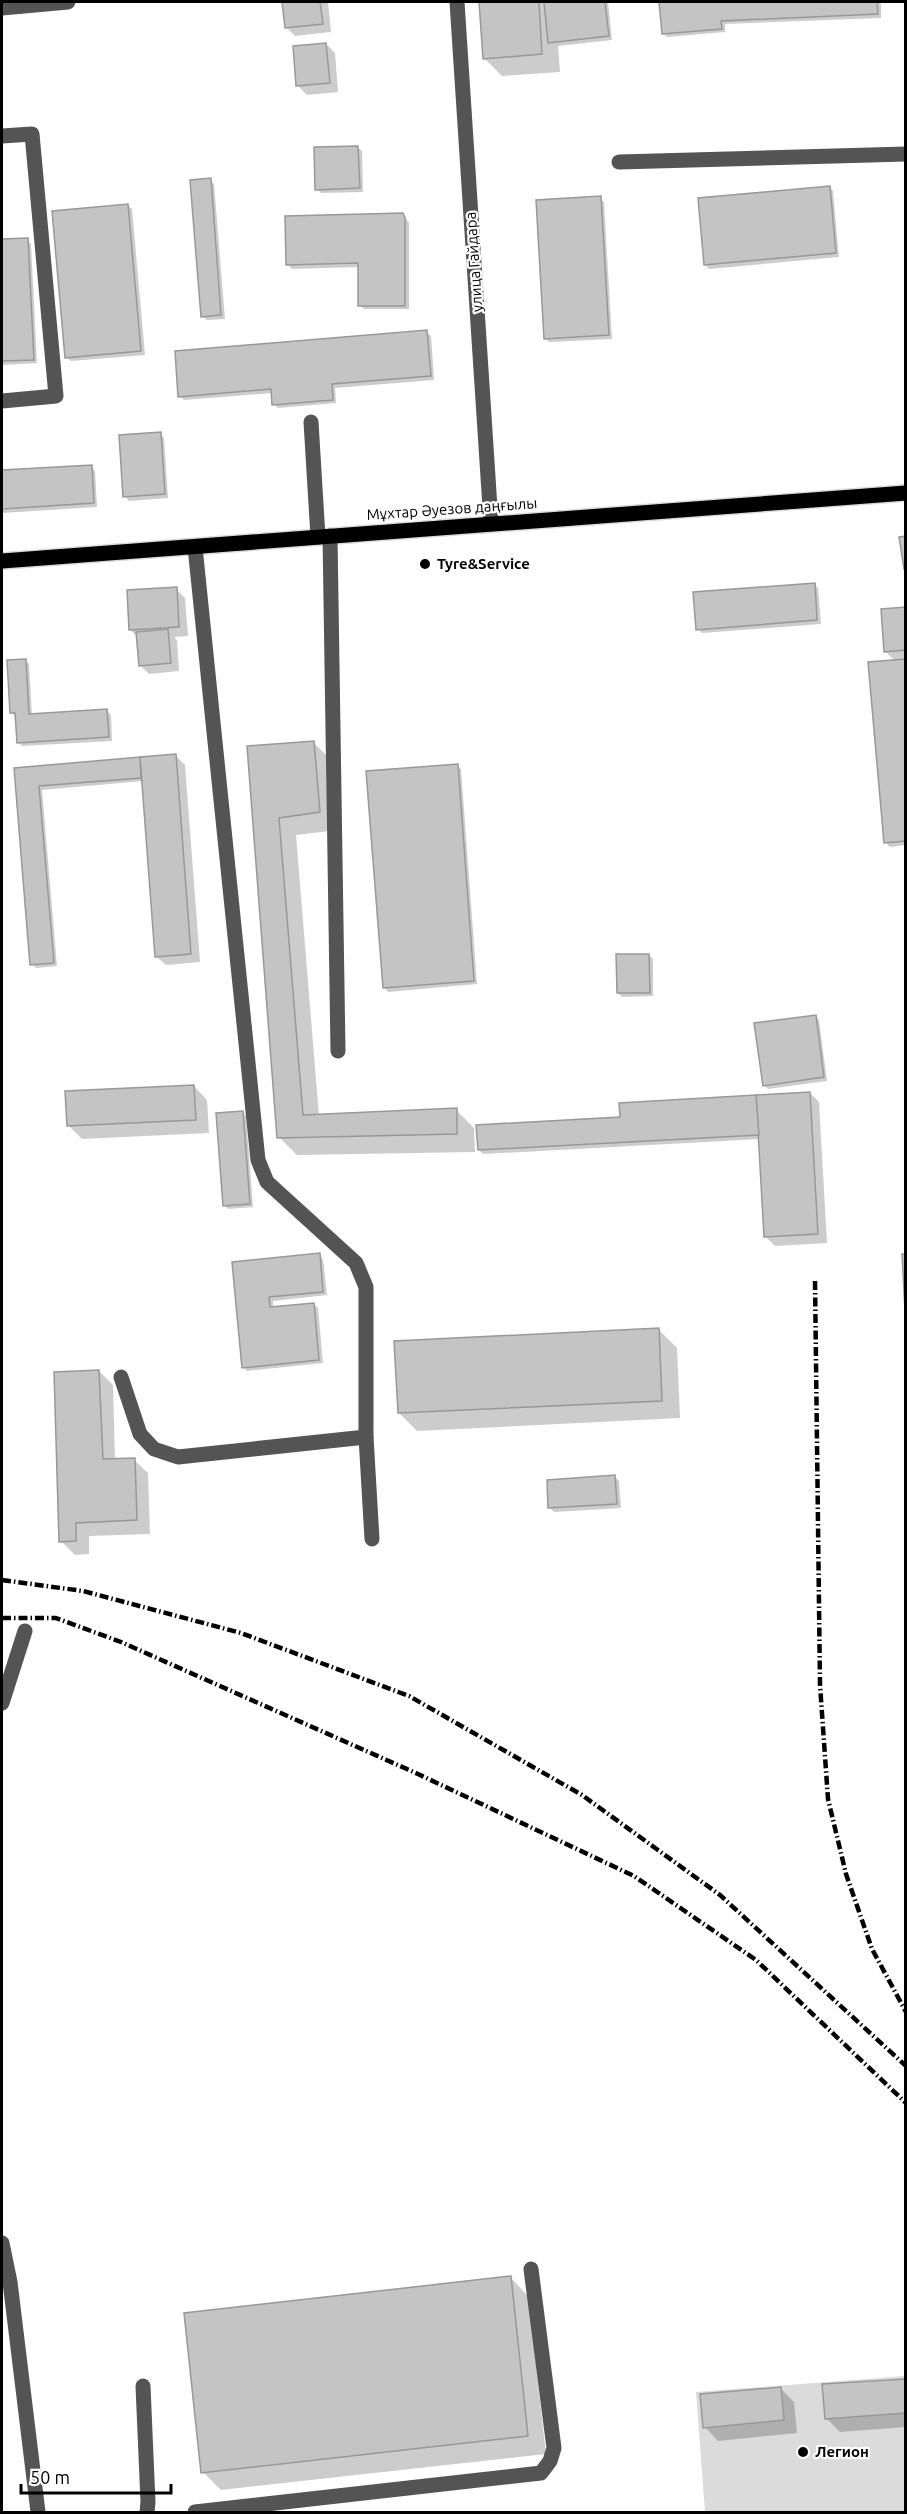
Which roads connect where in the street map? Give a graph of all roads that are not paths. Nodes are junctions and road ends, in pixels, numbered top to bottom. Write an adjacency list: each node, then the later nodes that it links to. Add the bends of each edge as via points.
1 (68, 2): 3 (street)
2 (457, 2): 10 (street, улица Гайдара)
3 (2, 8)
4 (2, 136): 7 (street, via 33,134 56,396)
5 (906, 154): 6 (street)
6 (619, 162)
7 (2, 401)
8 (311, 422): 11 (street)
9 (906, 493): 10 (main road, Мұхтар Әуезов даңғылы)
10 (491, 523): 11 (main road, Мұхтар Әуезов даңғылы)
11 (324, 537): 12 (main road, Мұхтар Әуезов даңғылы); 14 (street)
12 (195, 547): 13 (main road, Мұхтар Әуезов даңғылы); 16 (street, via 258,1160 267,1182 356,1263 366,1287)
13 (2, 561)
14 (338, 1051)
15 (121, 1377): 16 (street, via 140,1434 154,1449 178,1457)
16 (366, 1437): 17 (street)
17 (372, 1539)
18 (25, 1631): 19 (street)
19 (2, 1703)
20 (2, 2243): 24 (street)
21 (531, 2269): 23 (street, via 554,2448 541,2474)
22 (143, 2386): 25 (street)
23 (220, 2511): 26 (street)
24 (38, 2512)
25 (147, 2512)
26 (195, 2512)

